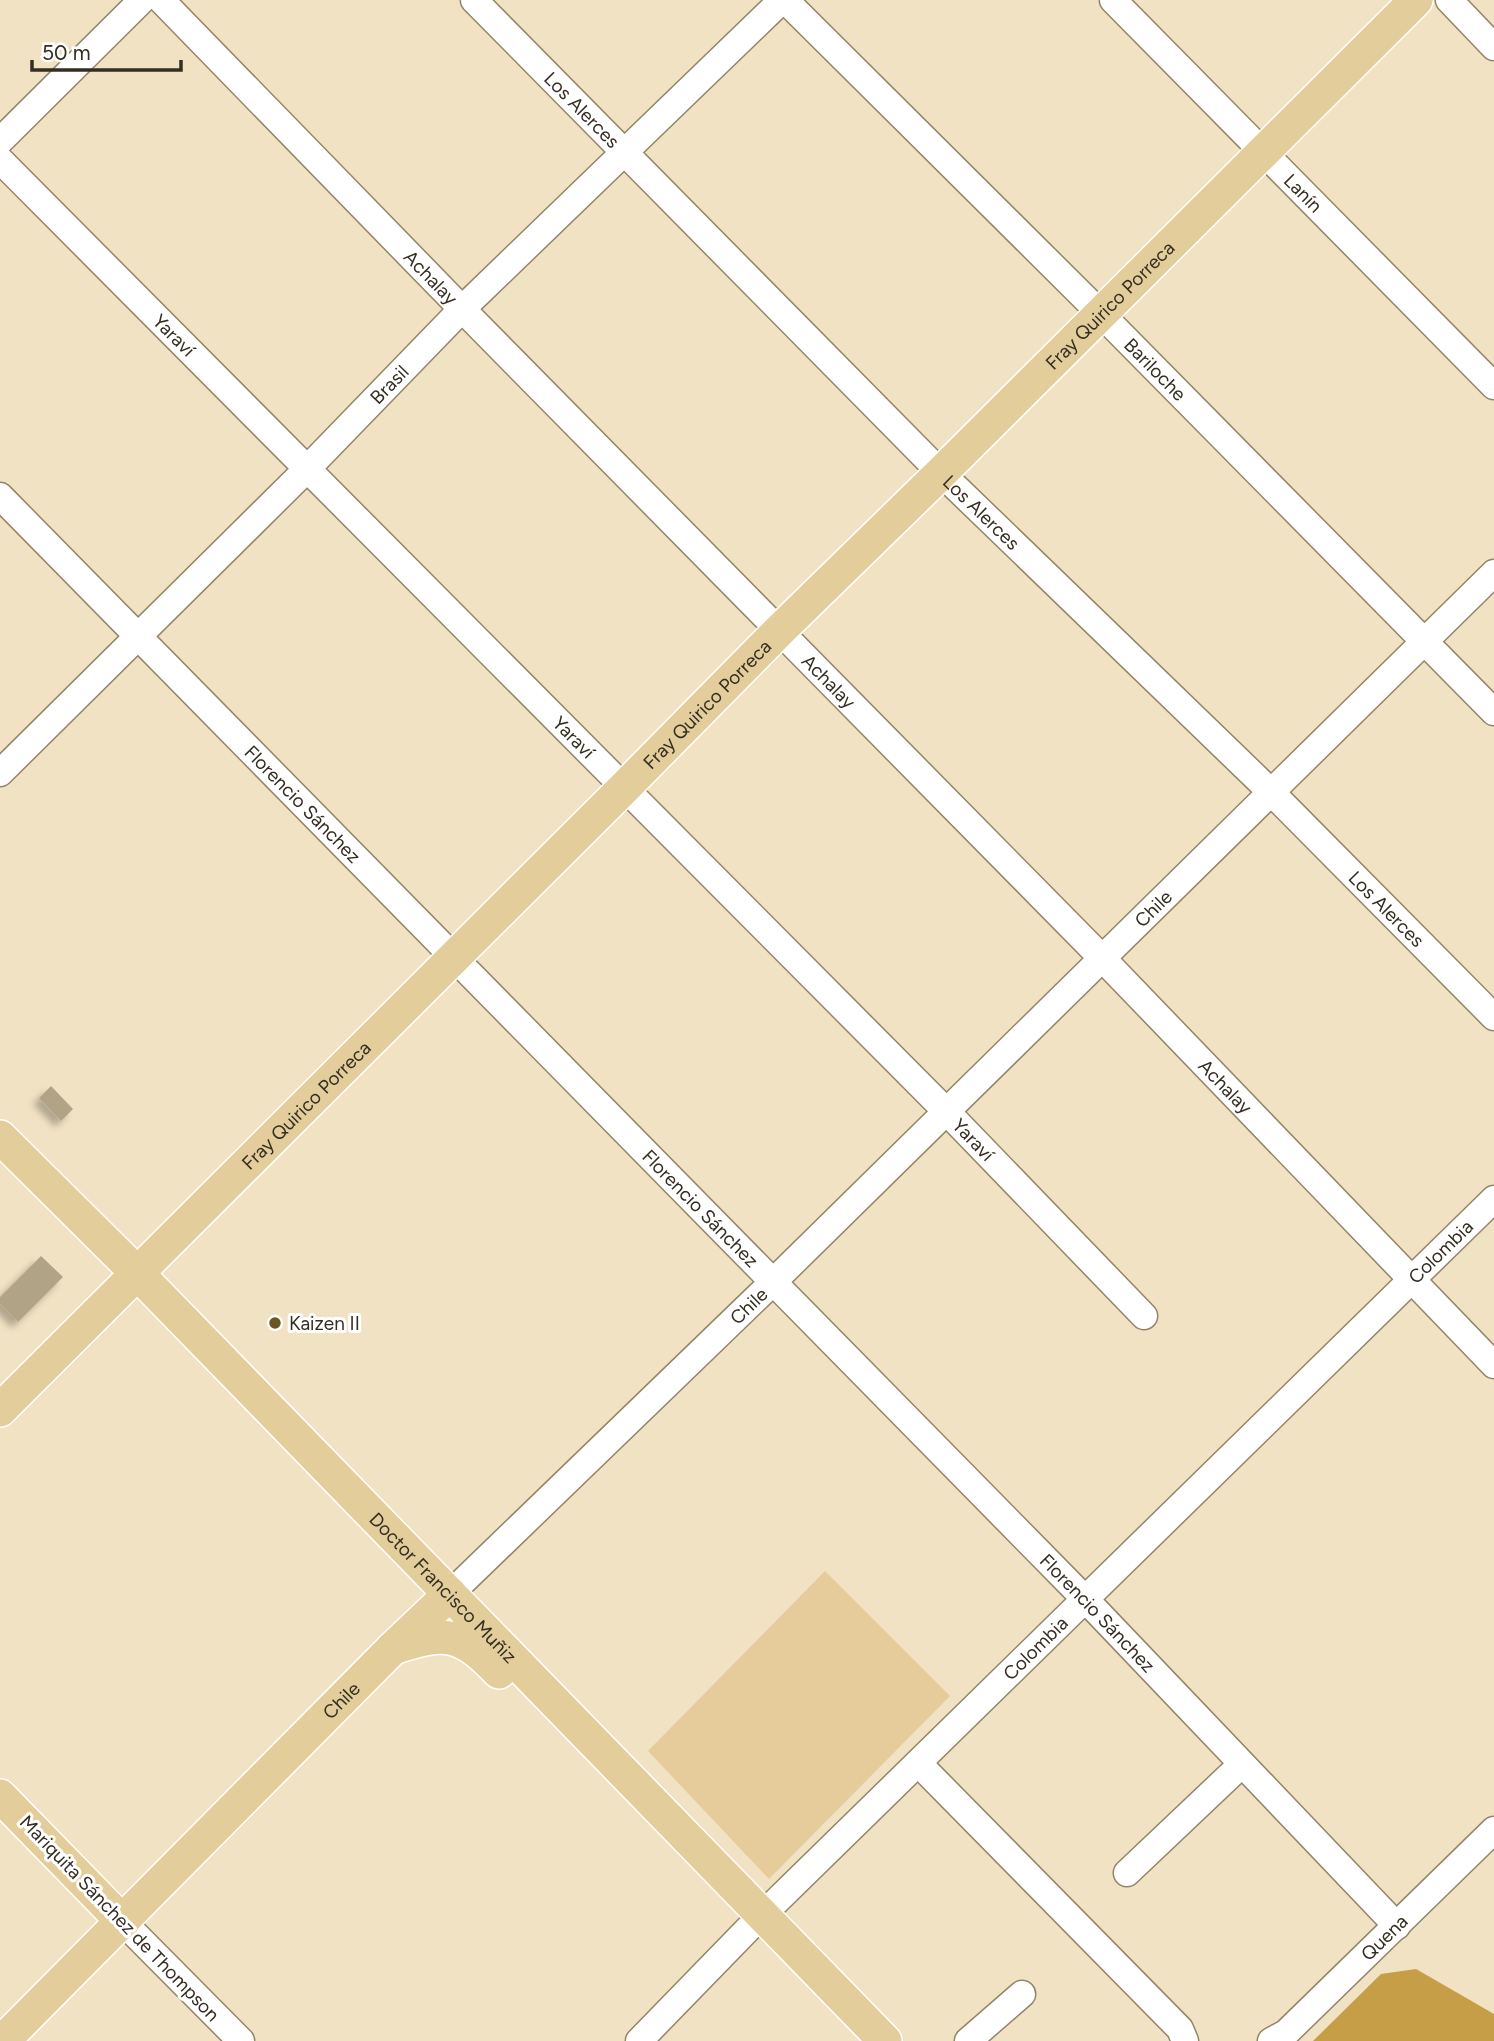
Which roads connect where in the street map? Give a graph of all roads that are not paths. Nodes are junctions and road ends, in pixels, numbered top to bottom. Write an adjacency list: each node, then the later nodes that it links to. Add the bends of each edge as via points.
1 (142, 0): 9 (street)
2 (161, 0): 13 (street, Achalay)
3 (474, 0): 10 (street, Los Alerces)
4 (784, 0): 10 (street, Brasil); 14 (street, Bariloche)
5 (1113, 0): 11 (street, Lanín)
6 (1416, 0): 11 (main road, Fray Quirico Porreca)
7 (1449, 0): 8 (street)
8 (1494, 47)
9 (0, 141)
10 (624, 151): 13 (street, Brasil); 17 (street, Los Alerces)
11 (1264, 153): 14 (main road, Fray Quirico Porreca); 15 (street, Lanín)
12 (0, 160): 16 (street, Yaraví)
13 (462, 309): 16 (street, Brasil); 20 (street, Achalay)
14 (1101, 314): 17 (main road, Fray Quirico Porreca); 22 (street, Bariloche)
15 (1494, 386)
16 (307, 469): 21 (street, Brasil); 25 (street, Yaraví)
17 (941, 473): 20 (main road, Fray Quirico Porreca); 26 (street, Los Alerces)
18 (0, 496): 21 (street, Florencio Sánchez)
19 (1494, 573): 22 (street, Chile)
20 (779, 631): 25 (main road, Fray Quirico Porreca); 28 (street, Achalay)
21 (138, 636): 24 (street, Brasil); 27 (street, Florencio Sánchez)
22 (1424, 641): 23 (street, Bariloche); 26 (street, Chile)
23 (1494, 712)
24 (0, 773)
25 (624, 788): 27 (main road, Fray Quirico Porreca); 30 (street, Yaraví)
26 (1271, 792): 28 (street, Chile); 29 (street, Los Alerces)
27 (453, 957): 33 (main road, Fray Quirico Porreca); 35 (street, Florencio Sánchez)
28 (1102, 958): 30 (street, Chile); 34 (street, Achalay)
29 (1494, 1017)
30 (946, 1111): 35 (street, Chile); 36 (street, Yaraví)
31 (0, 1137): 33 (main road, Doctor Francisco Muñiz)
32 (1494, 1199): 34 (street, Colombia)
33 (138, 1274): 38 (main road, Fray Quirico Porreca); 39 (main road, Doctor Francisco Muñiz)
34 (1412, 1278): 37 (street, Achalay); 40 (street, Colombia)
35 (773, 1282): 39 (street, Chile); 40 (street, Florencio Sánchez)
36 (1144, 1316)
37 (1494, 1365)
38 (0, 1410)
39 (450, 1594): 41 (main road, Chile); 47 (main road, Doctor Francisco Muñiz)
40 (1086, 1600): 42 (street, Colombia); 43 (street, Florencio Sánchez)
41 (393, 1648): 47 (main road, Doctor Francisco Muñiz, via 427,1637 459,1638 486,1658); 48 (main road, Chile)
42 (918, 1763): 47 (street, Colombia); 57 (street, via 1180,2029)
43 (1242, 1764): 46 (street); 49 (street, Florencio Sánchez)
44 (0, 1796): 48 (main road, Mariquita Sánchez de Thompson)
45 (1494, 1830): 49 (street, Quena)
46 (1128, 1873)
47 (756, 1921): 53 (street, Colombia); 54 (main road, Doctor Francisco Muñiz); 55 (main road, Doctor Francisco Muñiz)
48 (123, 1922): 51 (main road, Chile); 52 (street, Mariquita Sánchez de Thompson)
49 (1397, 1926): 58 (street, Quena, via 1286,2033)
50 (1022, 1994): 56 (street)
51 (3, 2041)
52 (241, 2041)
53 (639, 2041)
54 (856, 2041)
55 (885, 2041)
56 (968, 2041)
57 (1185, 2041)
58 (1271, 2041)

